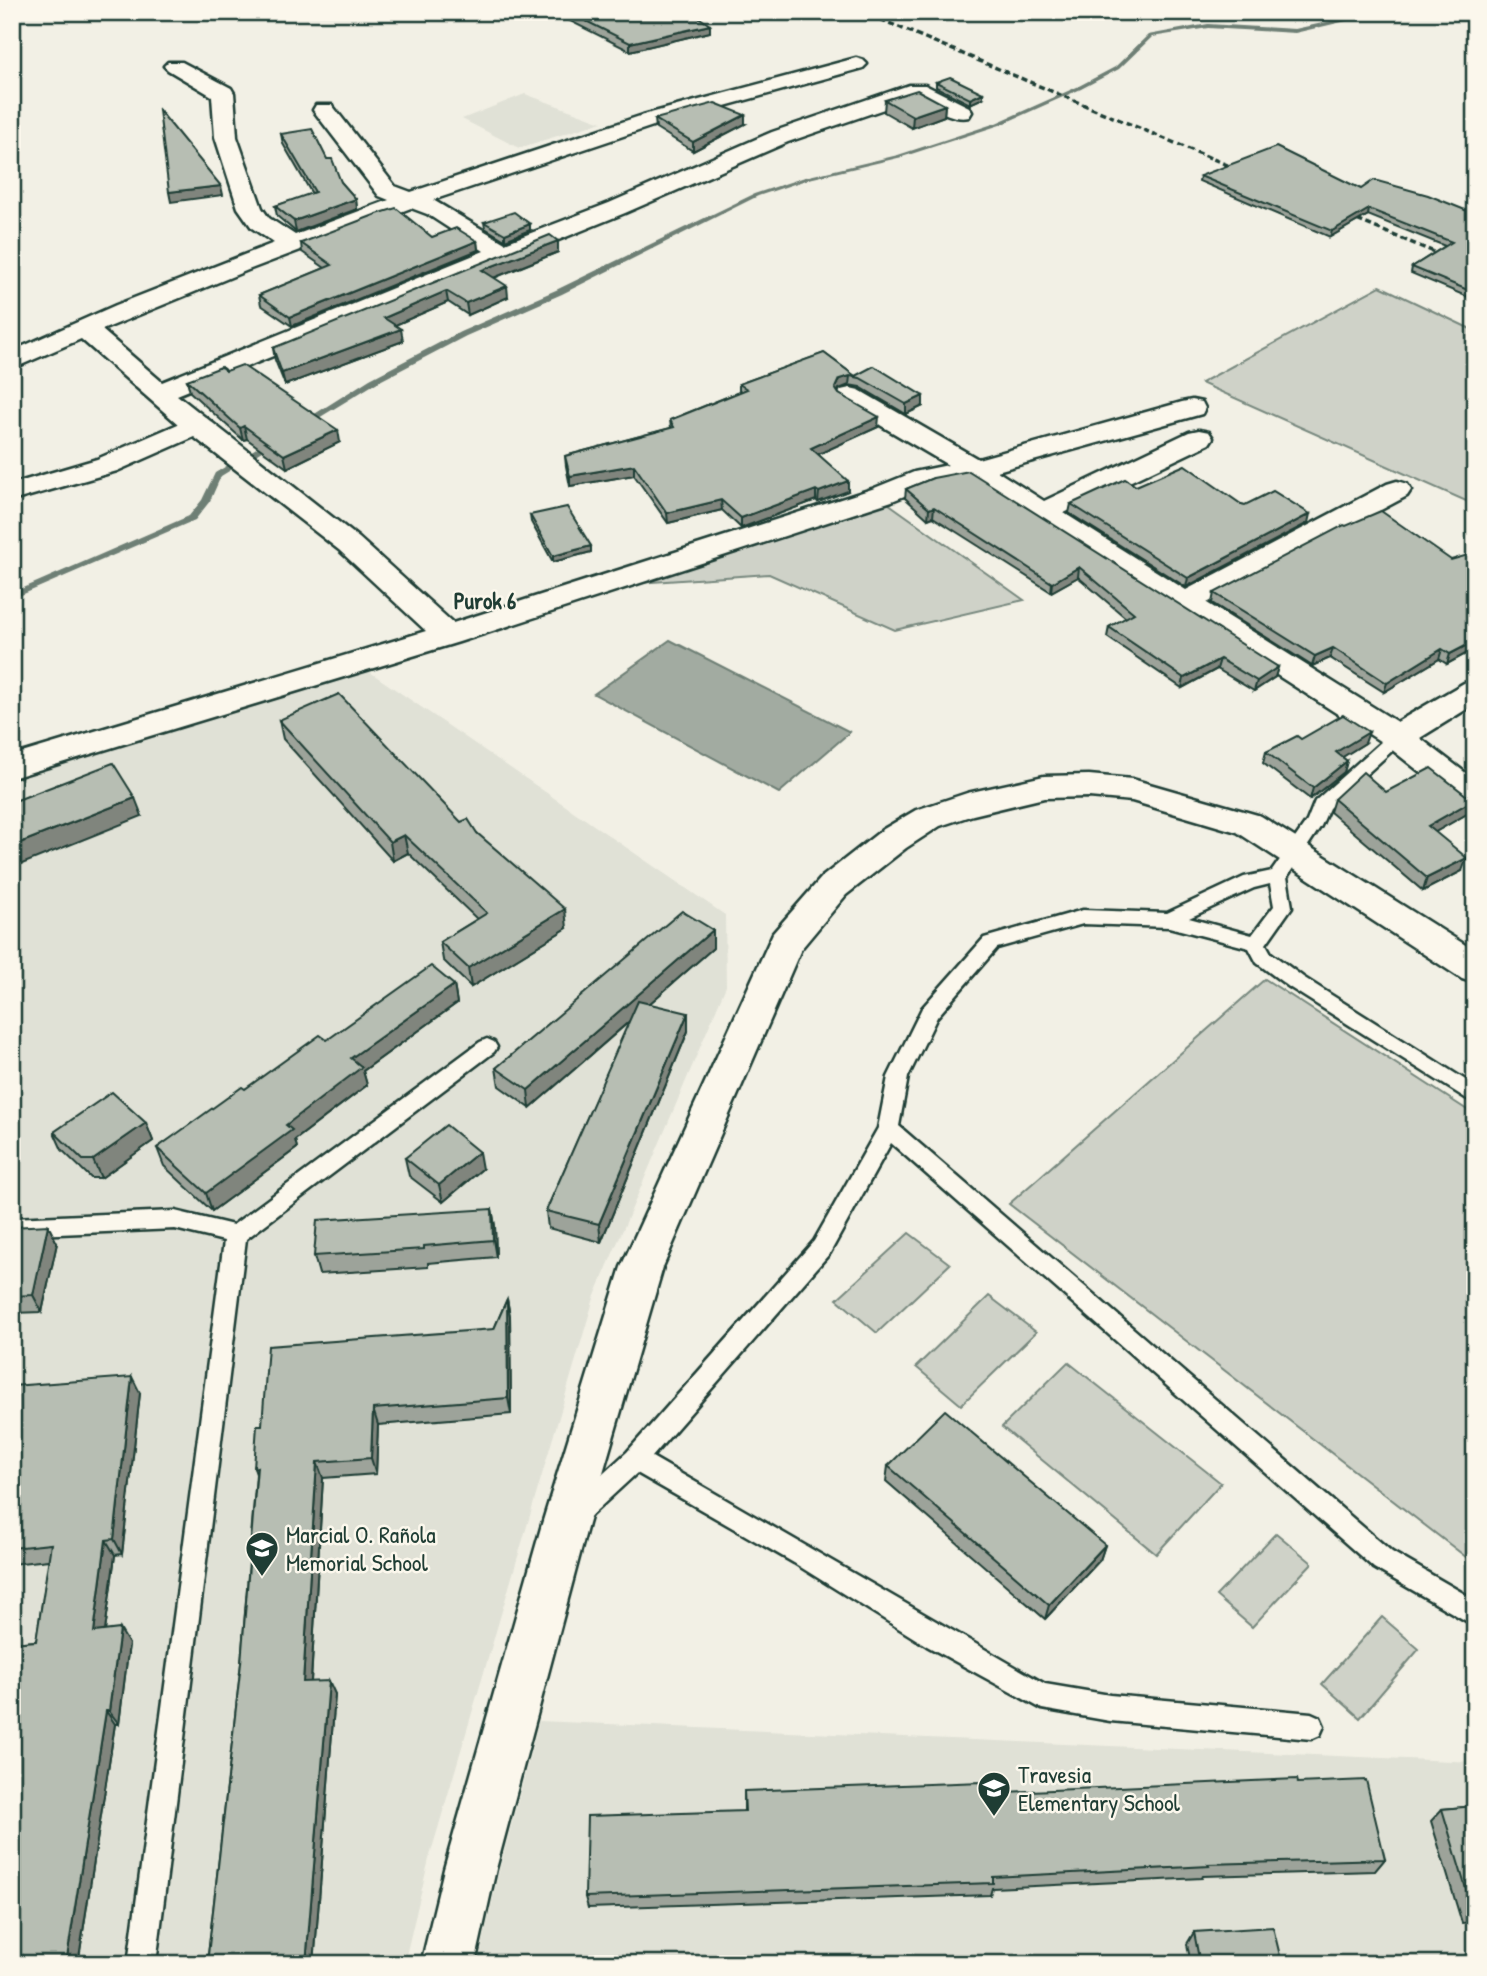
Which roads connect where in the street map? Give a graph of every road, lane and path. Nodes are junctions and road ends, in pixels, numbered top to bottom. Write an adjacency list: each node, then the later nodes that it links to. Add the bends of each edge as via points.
1 (856, 64): 3 (street)
2 (175, 66): 10 (street, via 223,93 226,137 250,208 260,223)
3 (716, 101): 6 (street); 9 (street, via 554,149)
4 (324, 110): 9 (street, via 387,191)
5 (961, 112): 8 (street, via 916,90)
6 (737, 113)
7 (758, 125): 8 (street)
8 (780, 137): 11 (street, via 617,208)
9 (408, 200): 10 (street); 11 (street, via 435,209)
10 (293, 244): 12 (street)
11 (503, 251): 14 (street)
12 (85, 329): 13 (street); 14 (street)
13 (12, 361)
14 (158, 393): 17 (street)
15 (850, 396): 19 (street)
16 (1192, 408): 19 (street)
17 (197, 426): 21 (street, via 107,465); 24 (street, via 349,544)
18 (1199, 438): 22 (street)
19 (974, 469): 22 (street); 24 (street, via 924,478)
20 (1397, 490): 23 (street)
21 (12, 493)
22 (1043, 512): 23 (street)
23 (1183, 604): 26 (street)
24 (448, 635): 27 (street)
25 (1475, 690): 26 (street)
26 (1397, 737): 28 (street); 29 (lane, via 1321,805)
27 (12, 767)
28 (1475, 798)
29 (1287, 865): 30 (lane); 31 (lane, via 1283,907); 32 (street); 39 (street, via 1249,824 1132,790 1044,787 928,818 834,886 786,942 642,1267)
30 (1169, 920): 31 (lane); 35 (lane, via 1083,918 991,943 929,1013 898,1077)
31 (1255, 943): 34 (lane, via 1264,958 1296,982)
32 (1475, 969)
33 (488, 1048): 37 (lane)
34 (1475, 1096)
35 (888, 1129): 38 (lane, via 822,1247); 40 (lane, via 1383,1560)
36 (12, 1227): 37 (lane, via 175,1220)
37 (236, 1235): 42 (lane)
38 (635, 1460): 39 (lane); 41 (lane, via 1042,1696 1110,1708)
39 (565, 1524): 43 (street)
40 (1475, 1614)
41 (1311, 1726)
42 (142, 1964)
43 (448, 1964)

